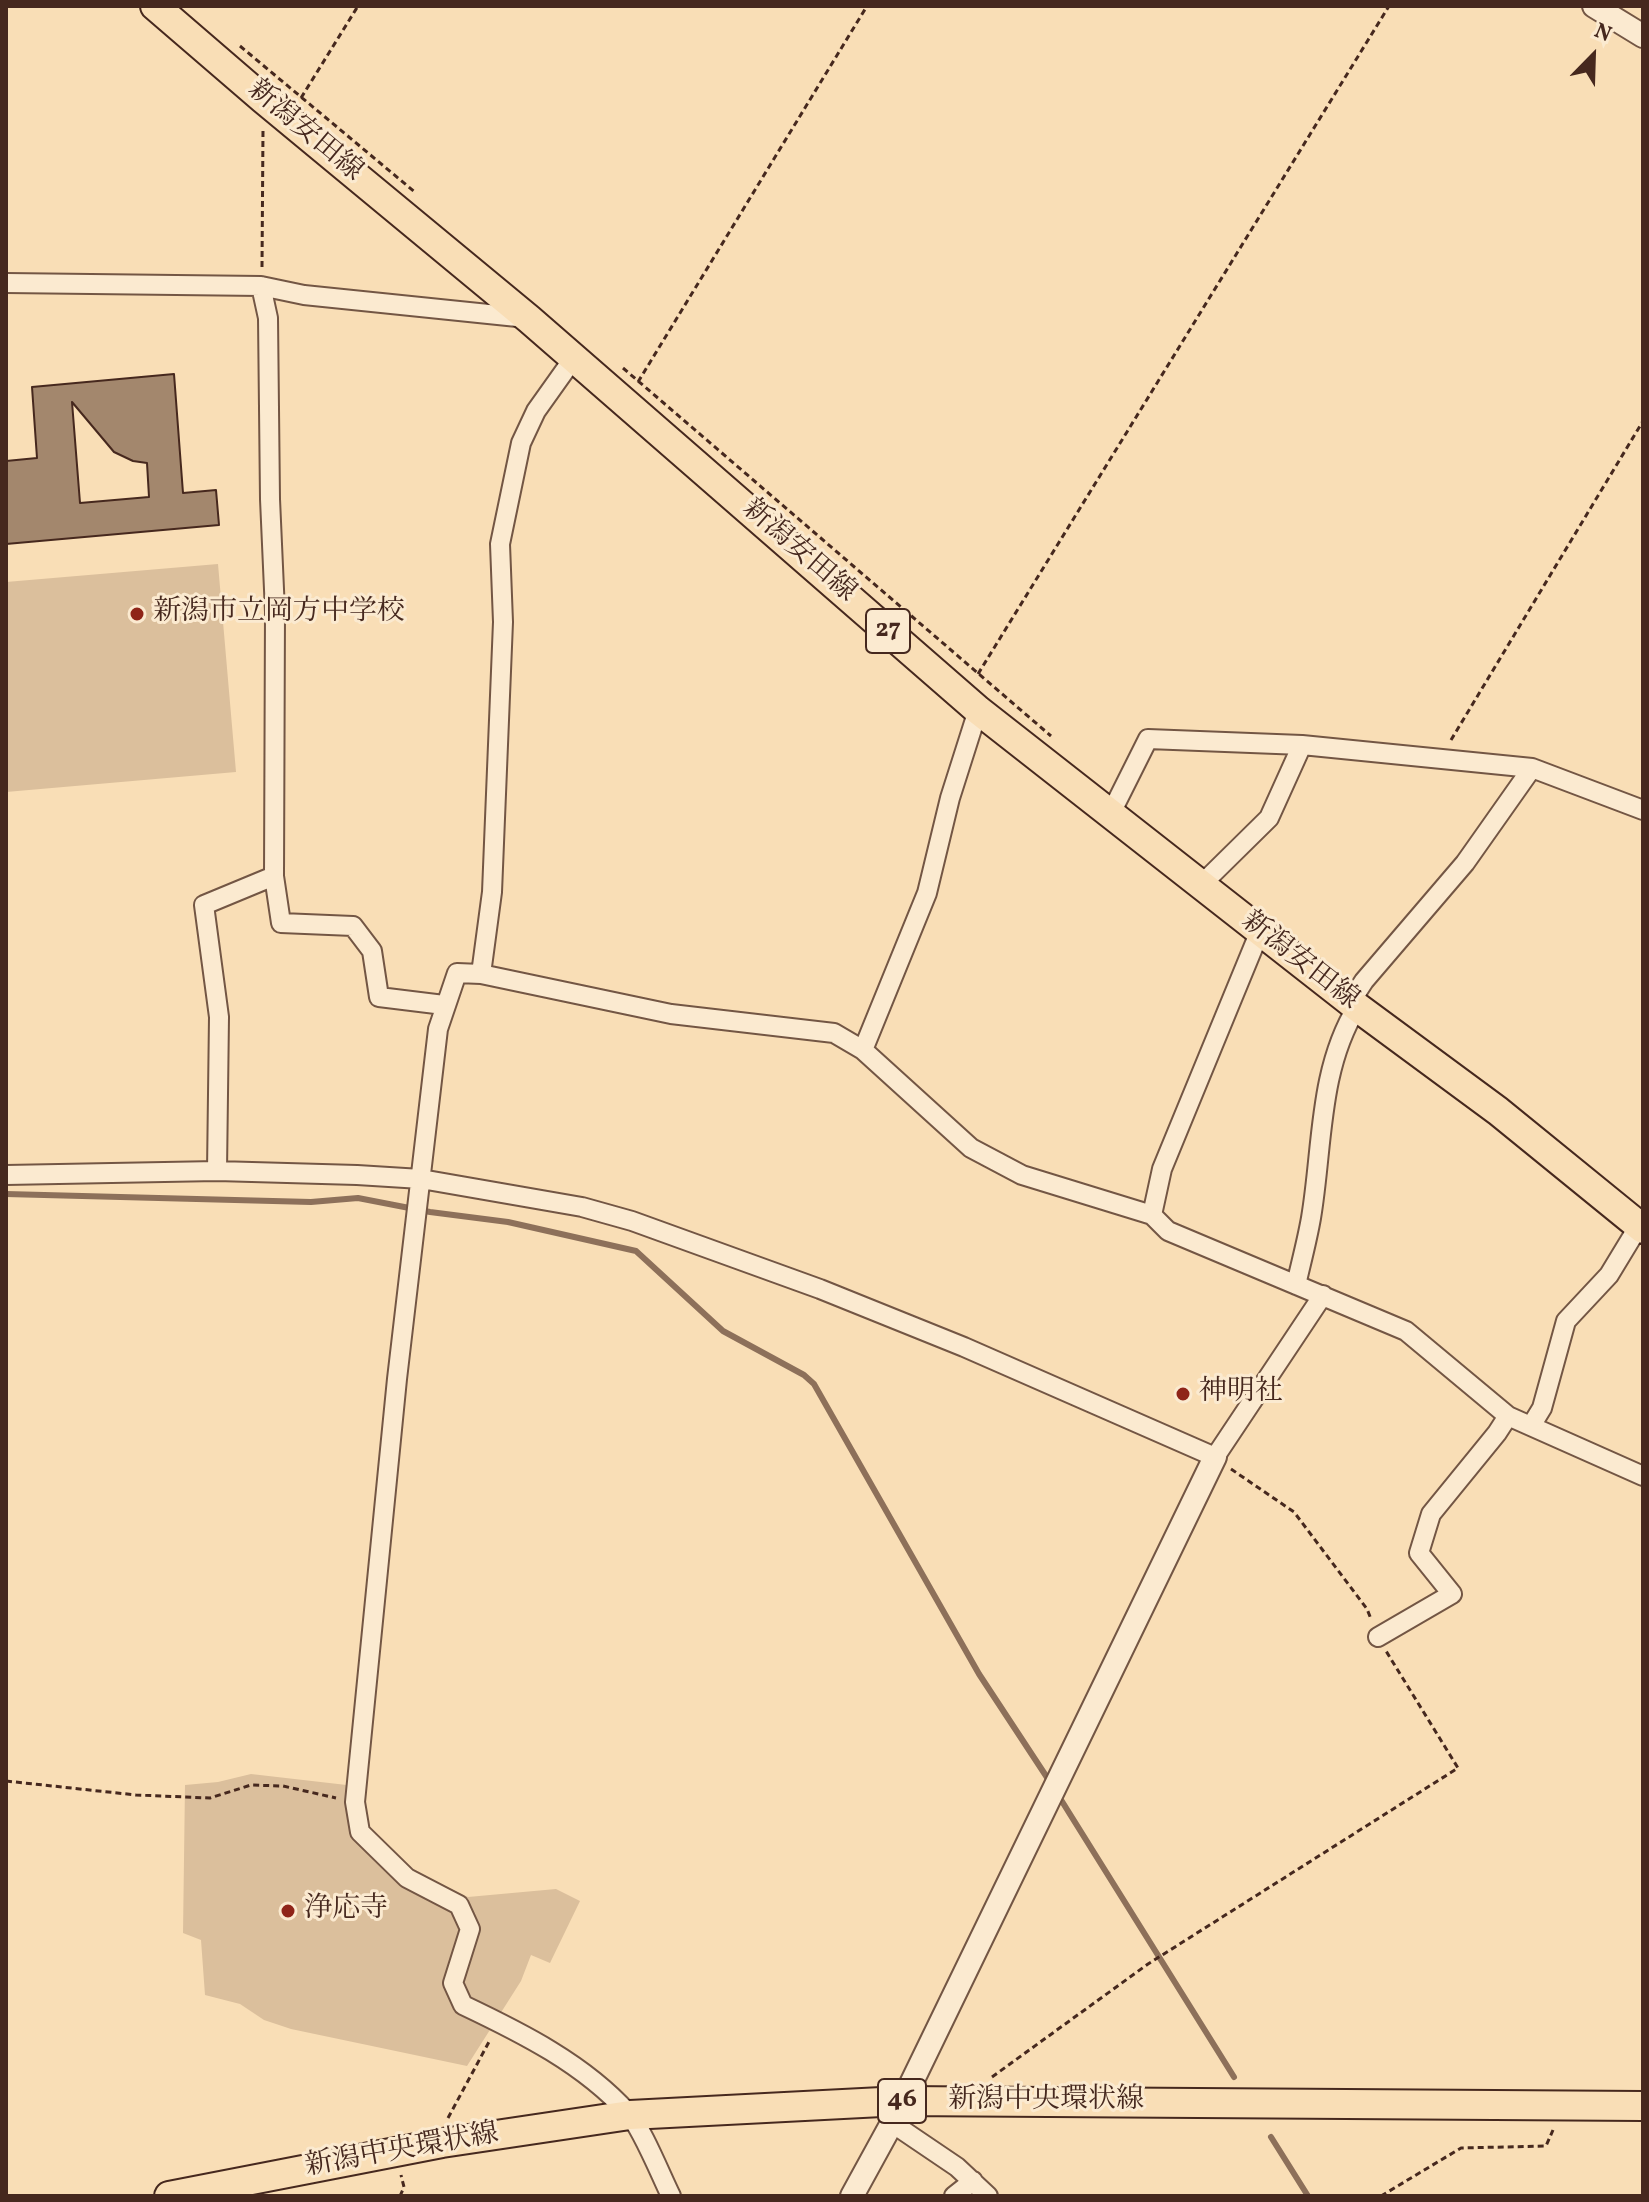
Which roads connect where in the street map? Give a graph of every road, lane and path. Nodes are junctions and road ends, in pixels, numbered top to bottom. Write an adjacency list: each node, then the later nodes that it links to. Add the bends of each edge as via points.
1 (155, 6): 8 (main road, 新潟安田線 / 27)
2 (358, 6): 9 (path)
3 (867, 6): 16 (path)
4 (1389, 6): 18 (path)
5 (1594, 6): 6 (street)
6 (1643, 36)
7 (240, 46): 9 (path)
8 (263, 99): 9 (main road, 新潟安田線 / 27); 12 (path)
9 (294, 107): 10 (path); 13 (main road, 新潟安田線 / 27)
10 (422, 198)
11 (6, 283): 12 (street)
12 (261, 286): 13 (street); 26 (street, via 268,318 275,612)
13 (529, 319): 14 (main road, 新潟安田線 / 27)
14 (573, 359): 16 (main road, 新潟安田線 / 27); 29 (street, via 536,411 521,443 500,544 503,622 492,892)
15 (615, 360): 16 (path)
16 (632, 392): 18 (path); 19 (main road, 新潟安田線 / 27)
17 (1643, 421): 22 (path)
18 (978, 674): 20 (path)
19 (978, 710): 25 (main road, 新潟安田線 / 27); 32 (street, via 927,893)
20 (1061, 744)
21 (1302, 745): 22 (street); 25 (street, via 1148,739); 27 (street, via 1269,818)
22 (1439, 760): 23 (street)
23 (1532, 768): 24 (street); 30 (street, via 1465,863 1364,981)
24 (1643, 810)
25 (1110, 815): 27 (main road, 新潟安田線 / 27)
26 (274, 876): 31 (street, via 281,923 353,926 372,951 379,997); 33 (street, via 204,905 219,1017)
27 (1201, 885): 28 (main road, 新潟安田線 / 27)
28 (1260, 931): 30 (main road, 新潟安田線 / 27); 36 (street, via 1162,1169)
29 (481, 974): 31 (street, via 457,973); 32 (street, via 671,1014 834,1033)
30 (1354, 1004): 37 (main road, 新潟安田線 / 27); 38 (street, via 1327,1083 1311,1218)
31 (444, 1005): 35 (street)
32 (863, 1050): 36 (street, via 971,1148 1022,1175)
33 (217, 1171): 34 (street); 35 (street)
34 (6, 1175)
35 (421, 1179): 42 (street, via 632,1221 964,1347); 46 (street)
36 (1152, 1215): 38 (street, via 1168,1231)
37 (1642, 1224): 41 (street, via 1609,1275 1566,1321 1542,1408)
38 (1296, 1285): 39 (street)
39 (1323, 1295): 40 (street, via 1406,1331); 42 (street)
40 (1508, 1416): 41 (street); 44 (street, via 1431,1514 1419,1553 1452,1594)
41 (1531, 1426): 43 (street)
42 (1215, 1457): 44 (path, via 1294,1512 1367,1609); 51 (street)
43 (1643, 1476)
44 (1378, 1637): 48 (path, via 1458,1768 1148,1964 990,2079)
45 (6, 1781): 46 (path, via 210,1798 251,1785 283,1786)
46 (355, 1802): 47 (street, via 360,1832 407,1878 459,1905 470,1929 453,1983 463,2005)
47 (500, 2023): 52 (street, via 580,2069); 53 (path, via 459,2094)
48 (979, 2102): 49 (main road, 新潟中央環状線 / 46); 51 (main road, 新潟中央環状線 / 46)
49 (1564, 2105): 50 (main road, 新潟中央環状線 / 46); 60 (path, via 1546,2146 1461,2148)
50 (1643, 2106)
51 (896, 2112): 52 (main road, 新潟中央環状線 / 46); 54 (street); 57 (street)
52 (630, 2115): 53 (main road, 新潟中央環状線 / 46); 56 (street)
53 (442, 2143): 55 (main road, 新潟中央環状線 / 46)
54 (973, 2181): 58 (street); 59 (street)
55 (169, 2196)
56 (671, 2196)
57 (852, 2196)
58 (954, 2196)
59 (988, 2196)
60 (1381, 2196)

